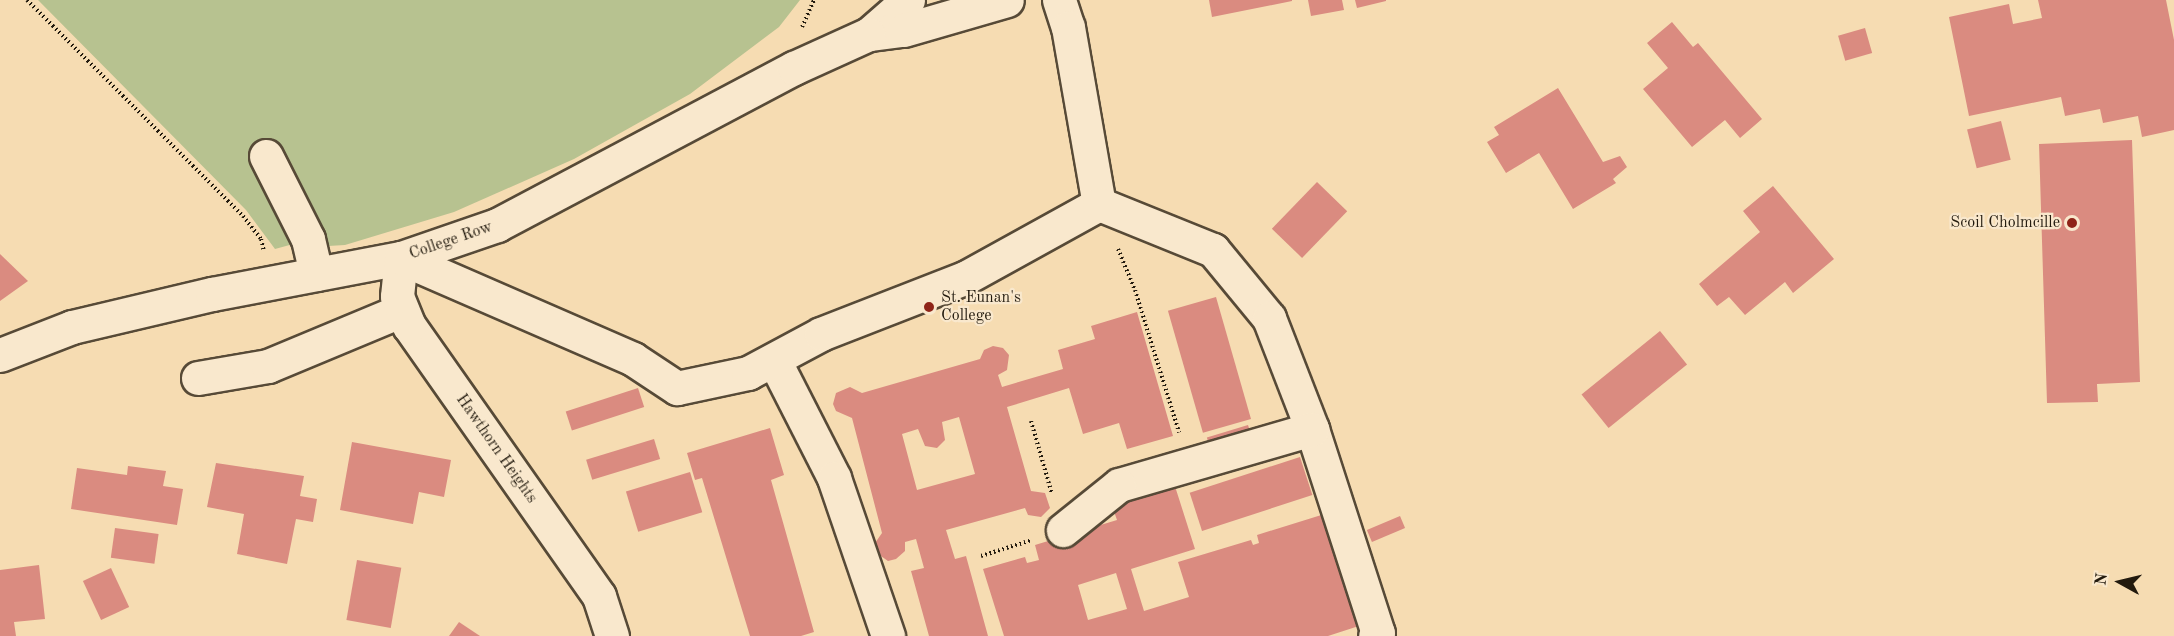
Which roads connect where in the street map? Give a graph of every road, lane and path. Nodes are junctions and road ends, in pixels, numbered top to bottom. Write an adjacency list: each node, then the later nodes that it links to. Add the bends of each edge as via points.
1 (27, 0): 8 (path, via 243,216 261,239)
2 (908, 0): 5 (street, College Row)
3 (1007, 0): 5 (street, College Row, via 904,30)
4 (1059, 0): 7 (street, via 1068,27)
5 (869, 34): 9 (street, College Row, via 794,68 497,225)
6 (267, 156): 10 (street, via 308,239)
7 (1099, 204): 13 (street, via 964,278 821,334); 16 (street, via 1213,250 1269,318); 17 (path, via 1135,290)
8 (264, 250)
9 (401, 258): 10 (street, College Row); 11 (street, via 397,296); 13 (street, via 633,359 676,388 748,373)
10 (316, 274): 12 (street, College Row, via 72,327)
11 (400, 311): 14 (street, via 268,366); 20 (street, Hawthorn Heights, via 599,596)
12 (0, 356)
13 (774, 360): 21 (street, via 834,478)
14 (198, 378)
15 (1031, 421): 18 (path)
16 (1312, 429): 17 (street); 22 (street, via 1378,633)
17 (1190, 464): 18 (street, via 1119,484)
18 (1063, 530): 19 (path)
19 (981, 556)
20 (612, 636)
21 (888, 636)
22 (1375, 636)

